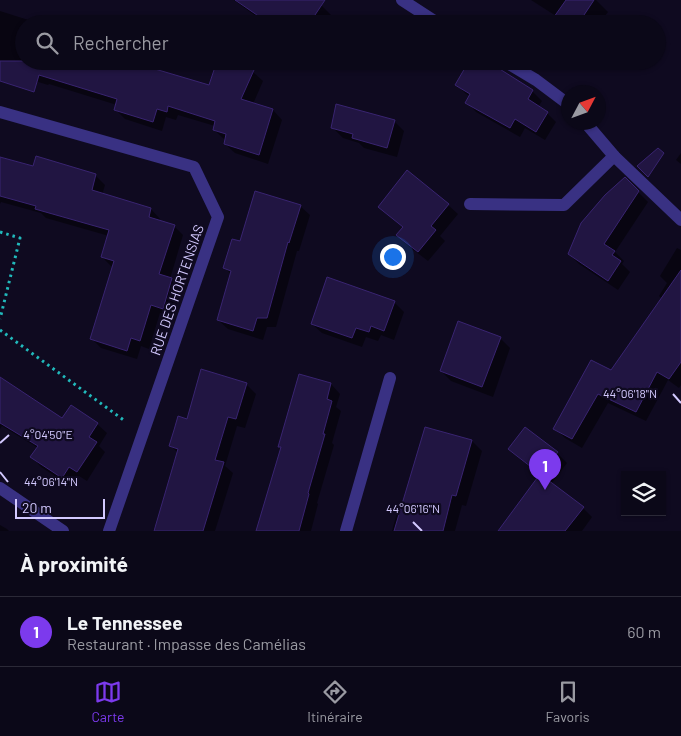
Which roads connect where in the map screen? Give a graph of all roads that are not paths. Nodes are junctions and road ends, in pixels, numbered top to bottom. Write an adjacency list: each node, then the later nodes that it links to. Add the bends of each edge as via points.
1 (402, 0): 2 (street)
2 (425, 15)
3 (519, 70): 4 (street)
4 (561, 99)
5 (0, 112): 13 (street, RUE DES HORTENSIAS, via 194,167 218,217)
6 (592, 130): 7 (street)
7 (614, 156): 8 (street, via 564,205); 9 (street)
8 (470, 204)
9 (681, 220)
10 (390, 378): 14 (street)
11 (0, 488): 12 (street)
12 (63, 531)
13 (109, 531)
14 (346, 531)

